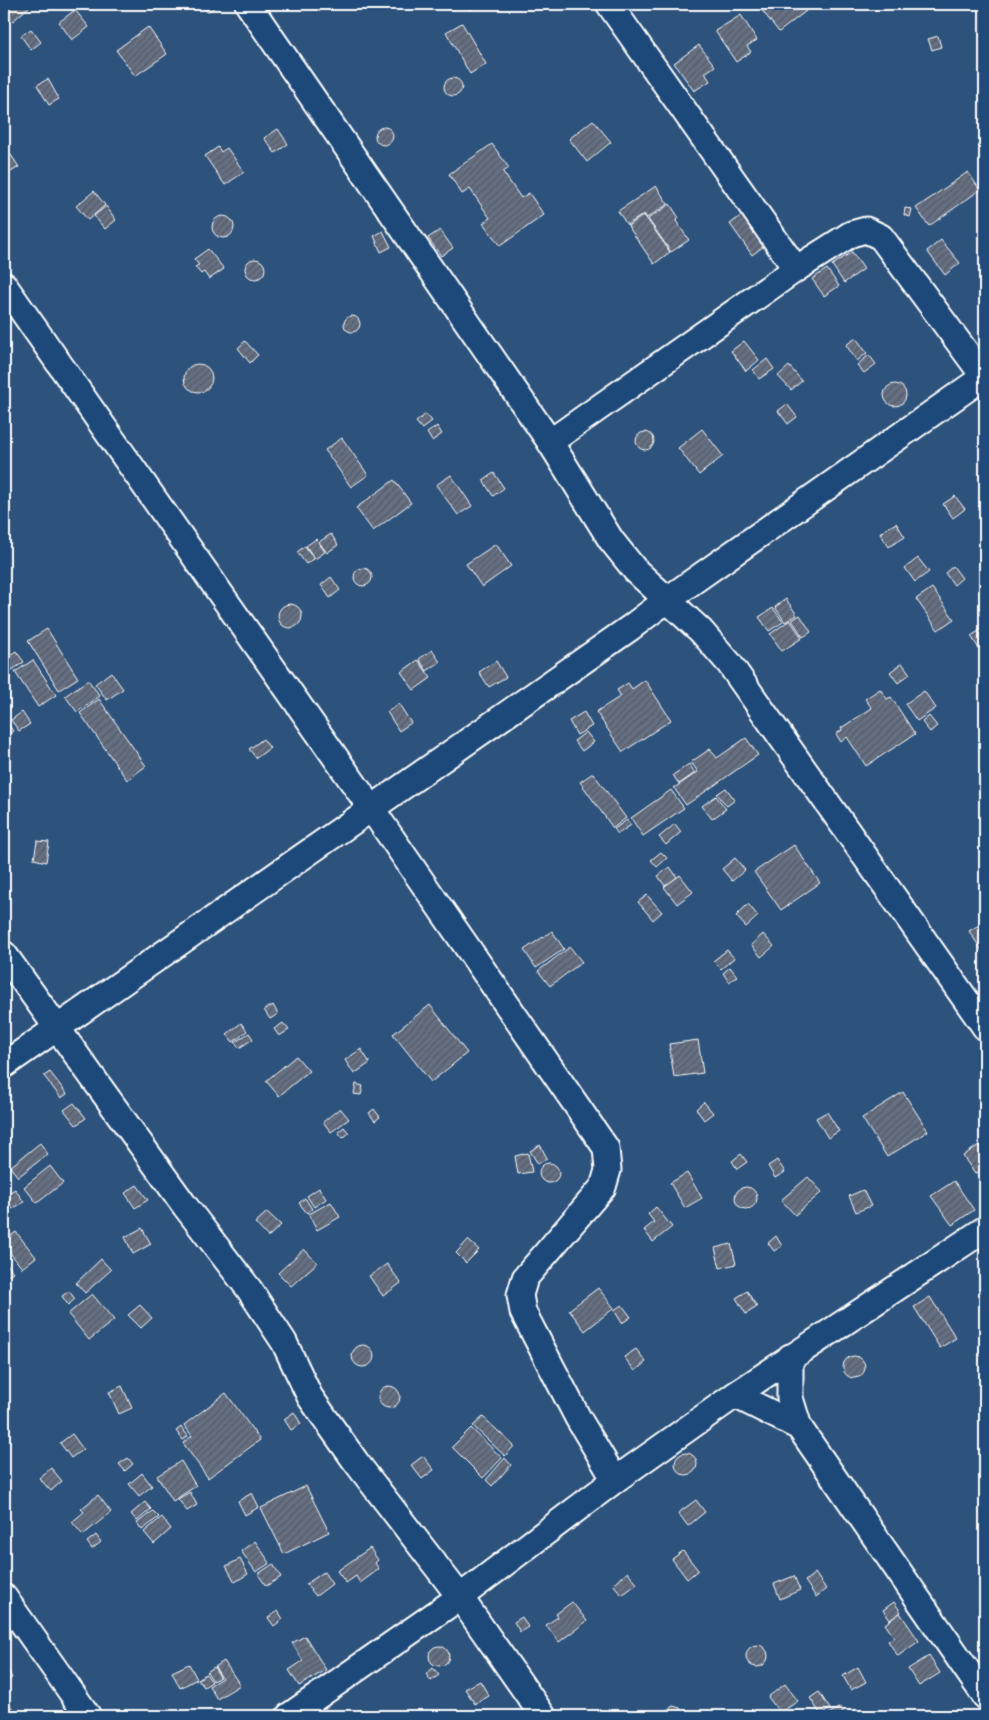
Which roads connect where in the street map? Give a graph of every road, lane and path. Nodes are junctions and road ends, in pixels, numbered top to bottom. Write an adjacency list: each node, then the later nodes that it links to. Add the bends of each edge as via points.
1 (248, 4): 6 (street)
2 (609, 4): 3 (street)
3 (796, 269): 5 (street, via 852,234 866,230 881,237); 6 (street)
4 (4, 285): 8 (street)
5 (985, 377): 7 (street)
6 (550, 442): 7 (street, via 611,540 635,570)
7 (668, 599): 8 (street); 11 (street, via 729,663)
8 (371, 808): 10 (street); 17 (street, via 606,1148 608,1170 603,1187 525,1278 520,1295 523,1312 578,1418)
9 (4, 954): 10 (street)
10 (56, 1028): 12 (street); 19 (street, via 249,1289 284,1342 310,1397 356,1462)
11 (985, 1028)
12 (4, 1065)
13 (985, 1229): 14 (street)
14 (790, 1357): 15 (street); 16 (street, via 790,1398)
15 (735, 1395): 16 (street); 17 (street)
16 (799, 1427): 20 (street)
17 (616, 1480): 19 (street)
18 (4, 1597): 21 (street)
19 (460, 1597): 22 (street); 23 (street)
20 (985, 1696)
21 (88, 1716)
22 (289, 1716)
23 (543, 1716)

